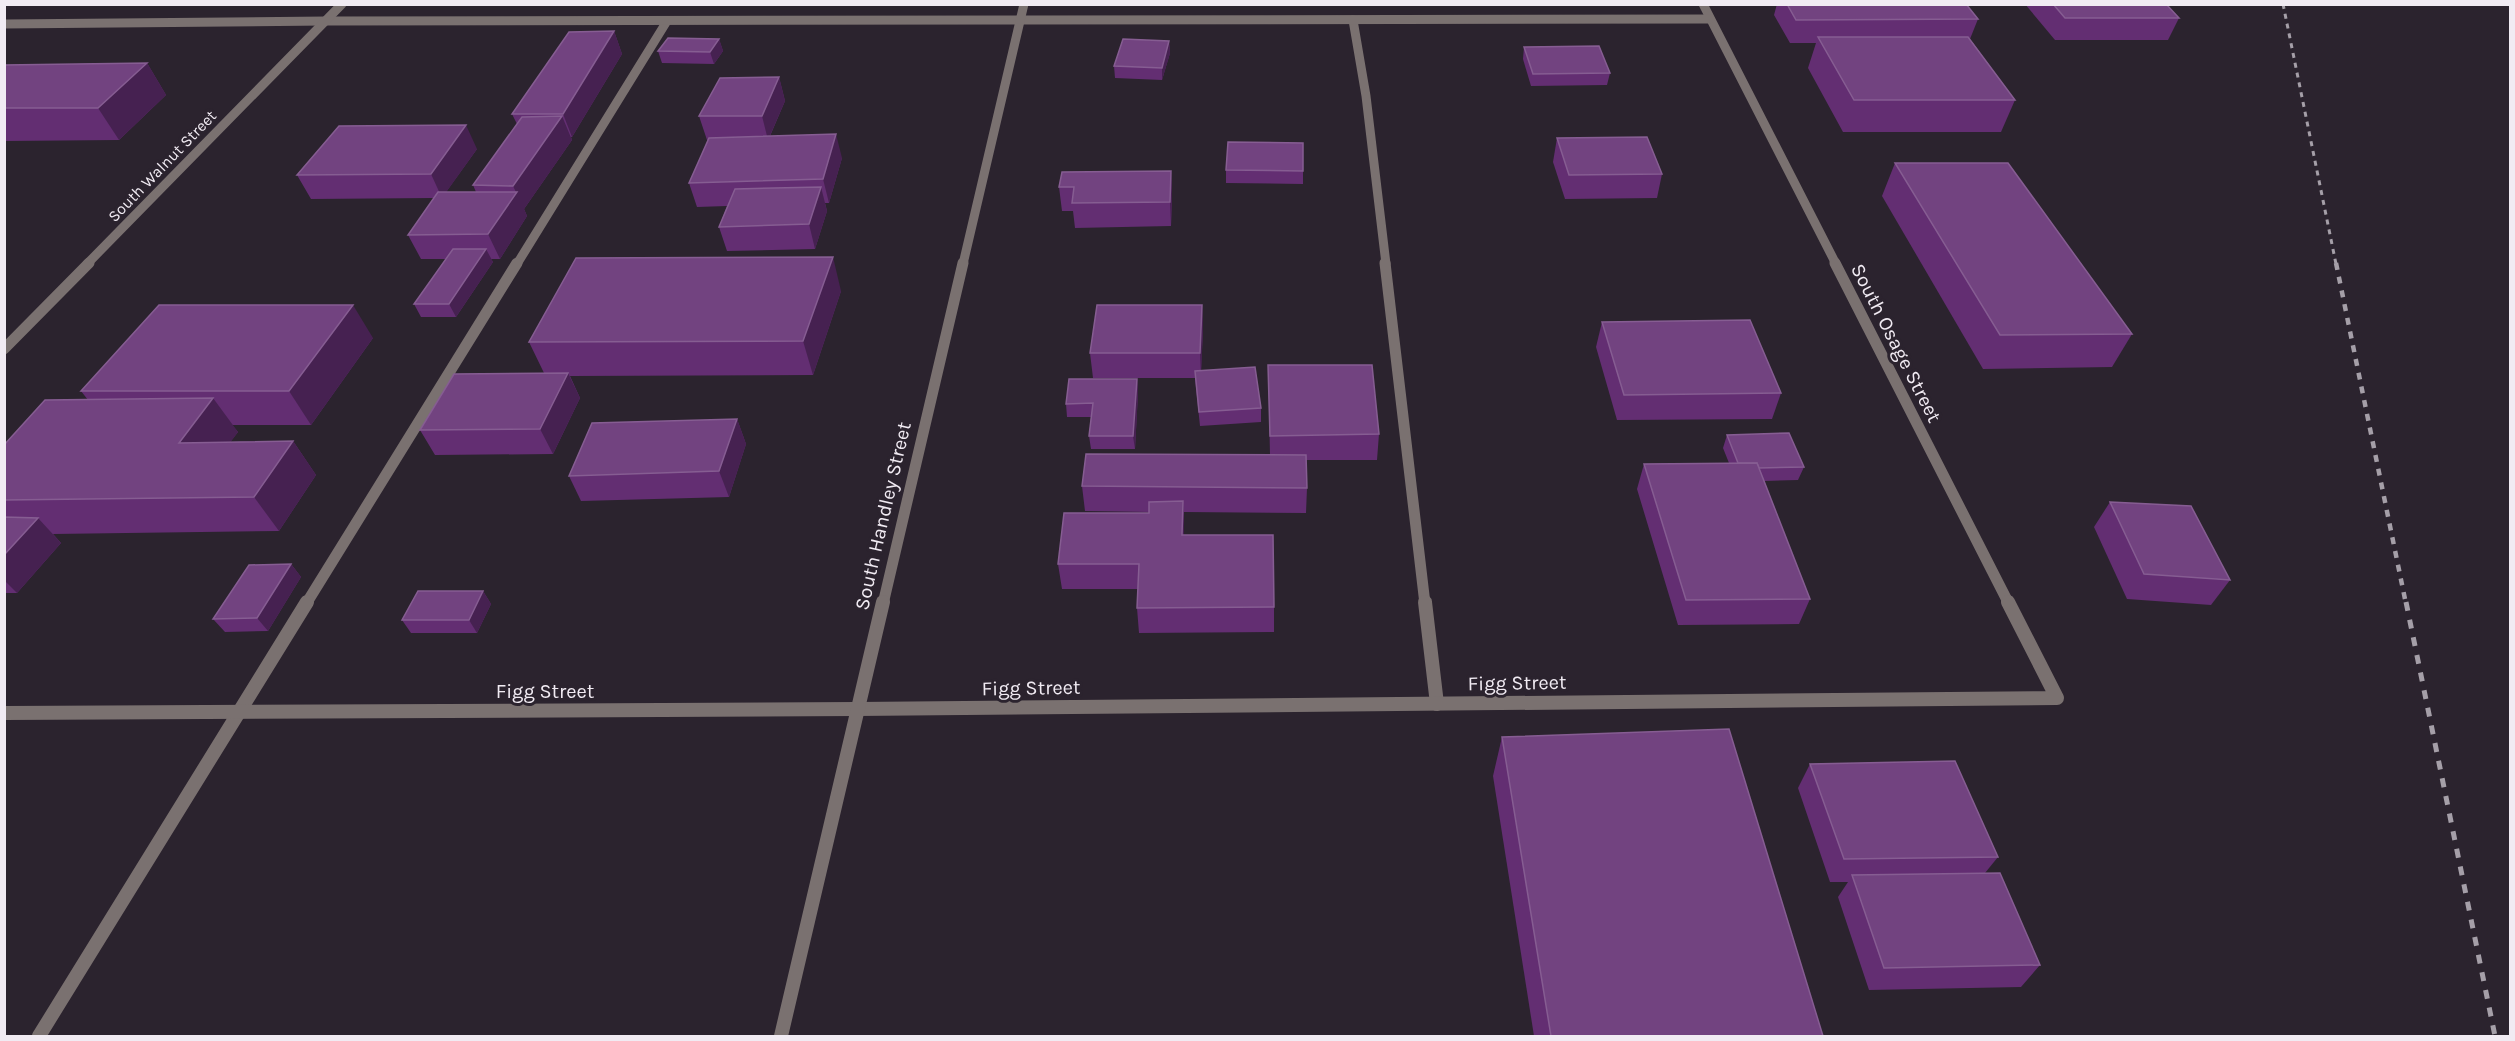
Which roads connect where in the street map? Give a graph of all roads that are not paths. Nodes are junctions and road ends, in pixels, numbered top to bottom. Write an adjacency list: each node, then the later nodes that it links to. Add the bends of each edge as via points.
1 (342, 4): 6 (street, South Walnut Street)
2 (1024, 4): 8 (street, South Handley Street)
3 (1702, 4): 4 (street, South Osage Street)
4 (1710, 19): 5 (street); 11 (street, South Osage Street)
5 (1353, 20): 8 (street); 12 (street, via 1366,96)
6 (326, 21): 7 (street); 9 (street); 10 (street, South Walnut Street)
7 (667, 21): 8 (street); 14 (street)
8 (1020, 21): 13 (street, South Handley Street)
9 (4, 24)
10 (4, 349)
11 (2057, 698): 12 (street, Figg Street)
12 (1437, 704): 13 (street, Figg Street)
13 (857, 709): 14 (street, Figg Street); 17 (street, South Handley Street)
14 (238, 712): 15 (street, Figg Street); 16 (street)
15 (4, 713)
16 (39, 1036)
17 (781, 1036)

